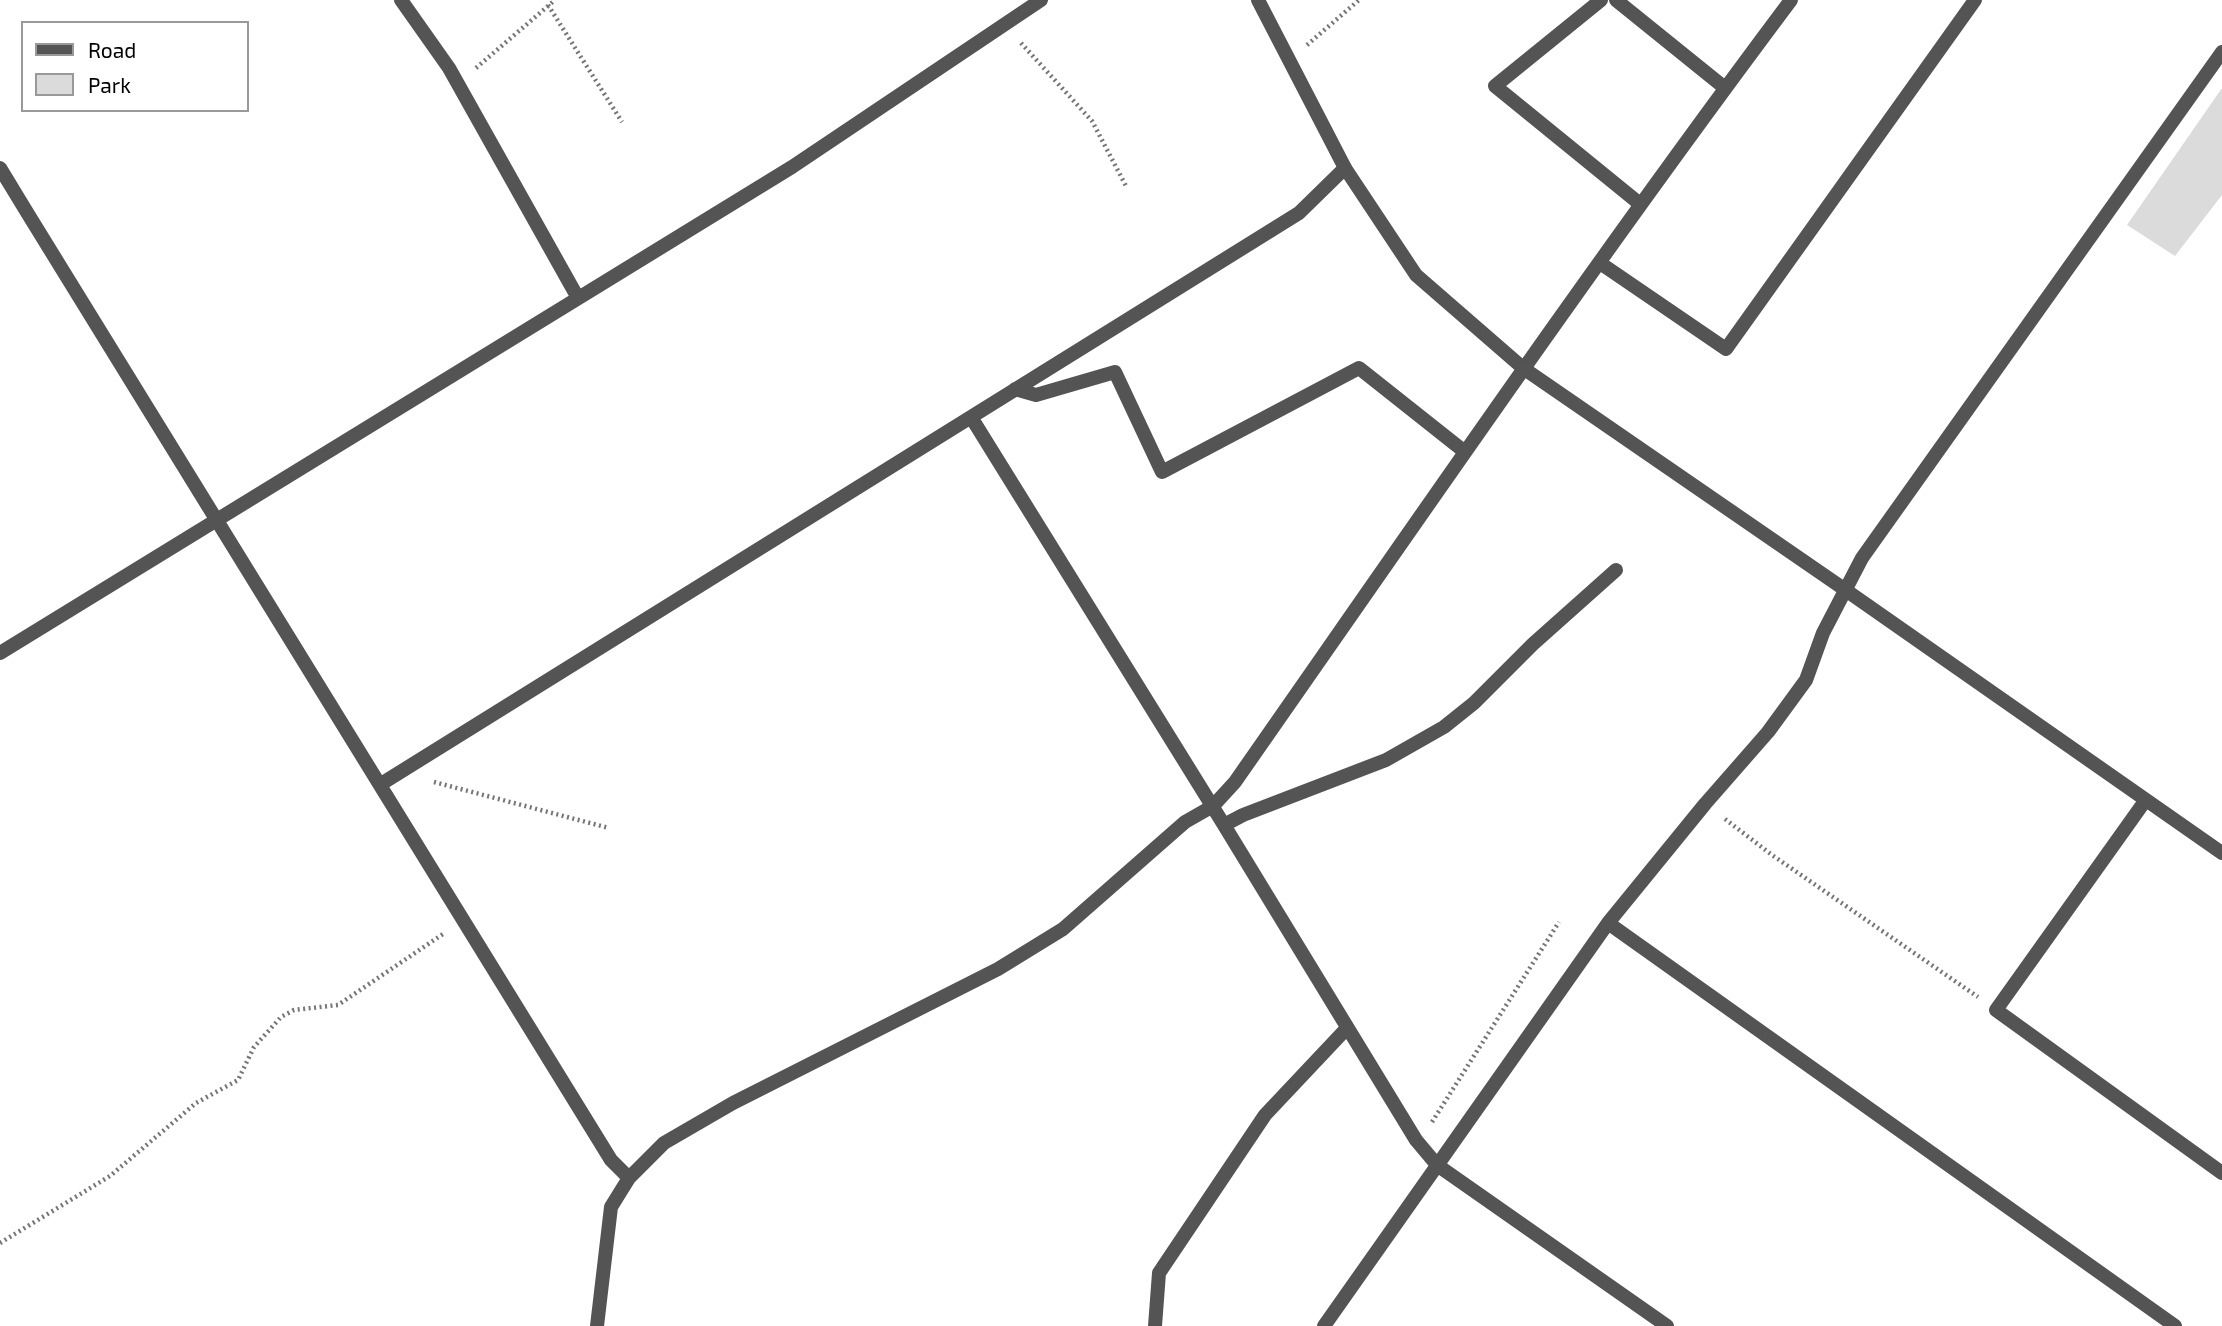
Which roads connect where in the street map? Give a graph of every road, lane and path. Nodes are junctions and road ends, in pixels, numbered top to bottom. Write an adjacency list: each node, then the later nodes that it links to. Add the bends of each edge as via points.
1 (401, 0): 14 (street)
2 (555, 0): 10 (path)
3 (1041, 0): 11 (street)
4 (1258, 0): 13 (street)
5 (1359, 0): 13 (path)
6 (1601, 0): 20 (street, via 1495,86)
7 (1616, 0): 15 (street)
8 (1791, 0): 15 (street)
9 (1975, 0): 21 (street, via 1726,349)
10 (548, 5): 14 (path); 16 (path)
11 (1004, 25): 19 (path, via 1092,121); 22 (street, via 792,167)
12 (2222, 52): 29 (street, via 1862,558)
13 (1289, 58): 18 (street)
14 (457, 82): 22 (street)
15 (1725, 88): 20 (street)
16 (622, 122)
17 (0, 168): 27 (street)
18 (1345, 168): 23 (street, via 1416,275); 24 (street, via 1299,213)
19 (1128, 188)
20 (1640, 204): 21 (street)
21 (1600, 263): 23 (street)
22 (578, 298): 27 (street)
23 (1523, 368): 26 (street); 29 (street)
24 (1015, 389): 25 (street); 26 (street, via 1036,395 1115,372 1162,472 1359,368)
25 (971, 416): 31 (street); 35 (street)
26 (1465, 452): 35 (street, via 1235,782)
27 (214, 520): 30 (street); 32 (street)
28 (1616, 570): 36 (street, via 1444,727 1386,760)
29 (1847, 591): 33 (street); 34 (street, via 1823,633 1806,680)
30 (0, 653)
31 (412, 764): 32 (street); 37 (path, via 424,779)
32 (381, 784): 39 (street)
33 (2146, 801): 38 (street); 42 (street)
34 (1705, 804): 41 (street); 42 (path)
35 (1213, 806): 36 (street); 47 (street, via 1185,822 1063,929 998,969 721,1110 664,1143)
36 (1224, 825): 43 (street)
37 (609, 828)
38 (2222, 853)
39 (464, 919): 47 (street, via 611,1160); 48 (path, via 338,1005 294,1010 281,1017 254,1047 238,1080 197,1103 110,1176)
40 (1559, 922): 44 (path, via 1438,1115)
41 (1608, 923): 45 (street); 53 (street)
42 (1996, 1010): 46 (street)
43 (1348, 1028): 44 (street); 50 (street, via 1265,1115 1159,1273)
44 (1416, 1140): 45 (street)
45 (1437, 1165): 51 (street); 52 (street)
46 (2222, 1173)
47 (629, 1178): 49 (street, via 611,1207)
48 (0, 1243)
49 (597, 1326)
50 (1155, 1326)
51 (1324, 1326)
52 (1667, 1326)
53 (2175, 1326)

